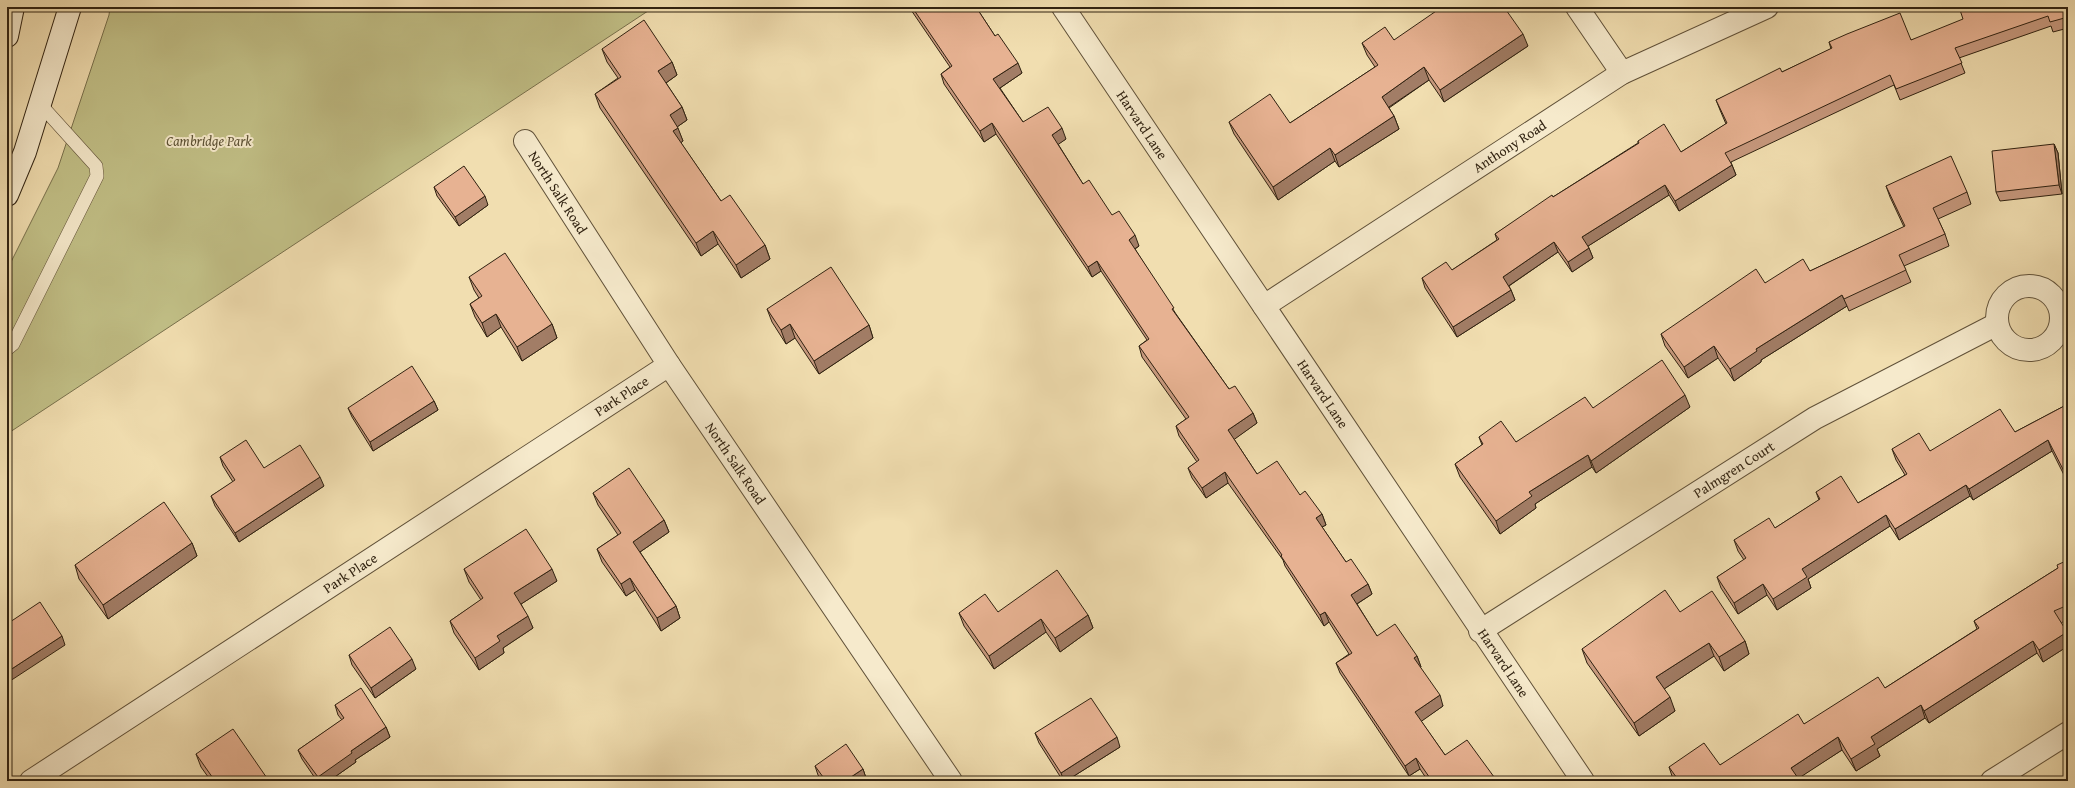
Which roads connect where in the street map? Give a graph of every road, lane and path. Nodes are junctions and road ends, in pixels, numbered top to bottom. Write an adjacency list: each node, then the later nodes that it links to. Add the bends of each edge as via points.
1 (13, 7): 6 (street)
2 (70, 7): 8 (street)
3 (1062, 7): 11 (street, Harvard Lane)
4 (1577, 7): 7 (street)
5 (1766, 7): 7 (street, Anthony Road)
6 (7, 36)
7 (1622, 73): 11 (street, Anthony Road)
8 (40, 104): 10 (street, via 25,152); 13 (lane, via 96,166 97,176 13,344)
9 (525, 141): 14 (street, North Salk Road)
10 (7, 194)
11 (1264, 306): 15 (street, Harvard Lane)
12 (1997, 324): 15 (street, Palmgren Court, via 1815,418)
13 (7, 349)
14 (669, 365): 17 (street, Park Place); 18 (street, North Salk Road)
15 (1480, 631): 19 (street, Harvard Lane)
16 (2068, 733): 20 (street)
17 (32, 781)
18 (951, 781)
19 (1583, 781)
20 (1992, 781)

